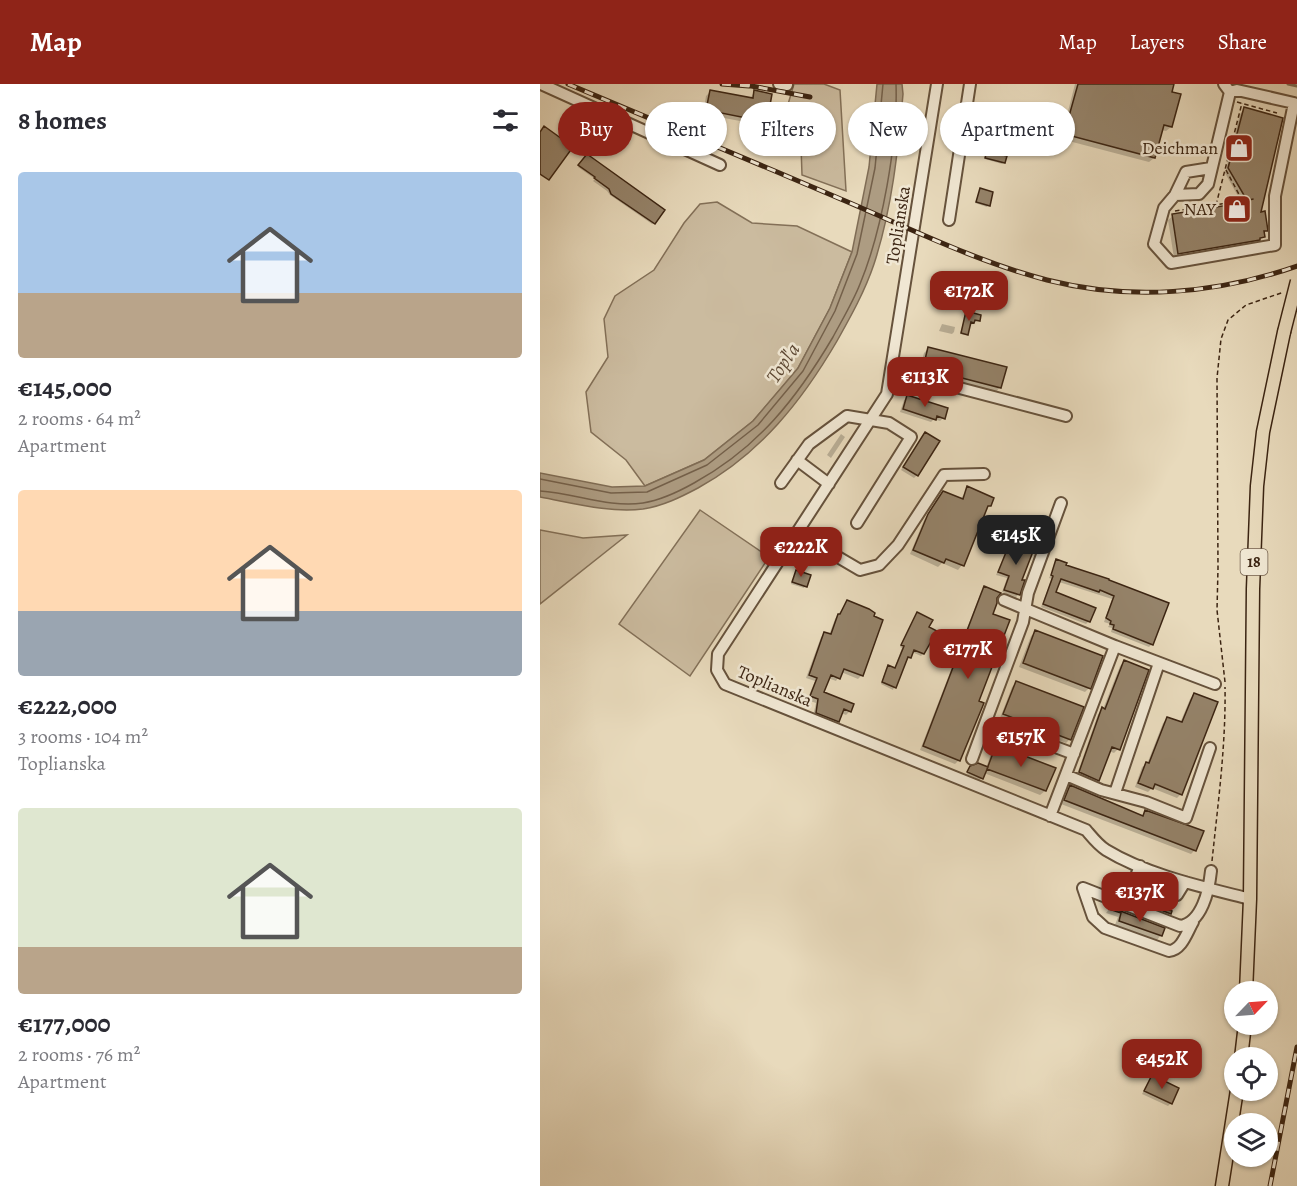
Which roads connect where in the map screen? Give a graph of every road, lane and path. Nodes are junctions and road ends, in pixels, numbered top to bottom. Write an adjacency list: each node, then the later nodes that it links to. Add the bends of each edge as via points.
1 (541, 84): 7 (street)
2 (937, 84): 17 (street, Toplianska)
3 (970, 84): 15 (street)
4 (1229, 92): 5 (path); 8 (street); 10 (street, via 1237,90 1294,103 1275,196 1275,245 1171,263 1154,244 1164,208)
5 (1242, 103): 6 (path); 9 (path)
6 (1277, 113)
7 (720, 165)
8 (1211, 168): 10 (street, via 1186,172); 10 (street, via 1208,184 1199,194)
9 (1225, 170): 12 (path); 13 (path)
10 (1175, 195)
11 (1254, 199): 12 (path)
12 (1243, 201): 13 (path)
13 (1216, 205): 14 (path)
14 (1171, 212)
15 (949, 220)
16 (1293, 286): 40 (path, via 1246,305 1228,321 1221,339 1217,378 1217,610 1225,714); 43 (main road, 18, bridge, via 1263,432 1257,486)
17 (891, 370): 18 (street); 19 (street, Toplianska, via 887,394)
18 (1066, 416)
19 (870, 420): 20 (street, via 847,416 809,444); 23 (street, Toplianska); 25 (street, via 889,423 911,437)
20 (797, 460): 22 (street); 23 (street)
21 (984, 474): 26 (street, via 944,475 898,545 879,565 860,570)
22 (781, 483)
23 (829, 484): 26 (street, Toplianska)
24 (1061, 503): 28 (street)
25 (857, 523)
26 (797, 532): 38 (street, Toplianska, via 718,654 717,670 725,684)
27 (1004, 600): 28 (street)
28 (1025, 608): 29 (street); 32 (street)
29 (1115, 646): 30 (street); 34 (street)
30 (1159, 663): 31 (street); 37 (street)
31 (1215, 684)
32 (986, 721): 34 (street); 35 (street)
33 (1210, 748): 37 (street, via 1186,818)
34 (1074, 754): 36 (street)
35 (972, 759)
36 (1066, 775): 37 (street); 38 (street)
37 (1115, 793)
38 (1050, 816): 39 (street, Toplianska, via 1086,830 1104,849)
39 (1140, 866): 41 (street, Toplianska); 41 (street, via 1136,876 1141,884 1167,894 1178,895)
40 (1211, 871): 42 (street)
41 (1185, 882): 42 (street, Toplianska)
42 (1209, 888): 43 (street, Toplianska); 44 (street)
43 (1250, 899): 45 (main road, 18)
44 (1194, 920): 44 (street, via 1180,926 1083,888 1093,917 1105,928 1169,951 1179,947)
45 (1246, 981)
46 (1235, 1101): 47 (main road)
47 (1222, 1186)

